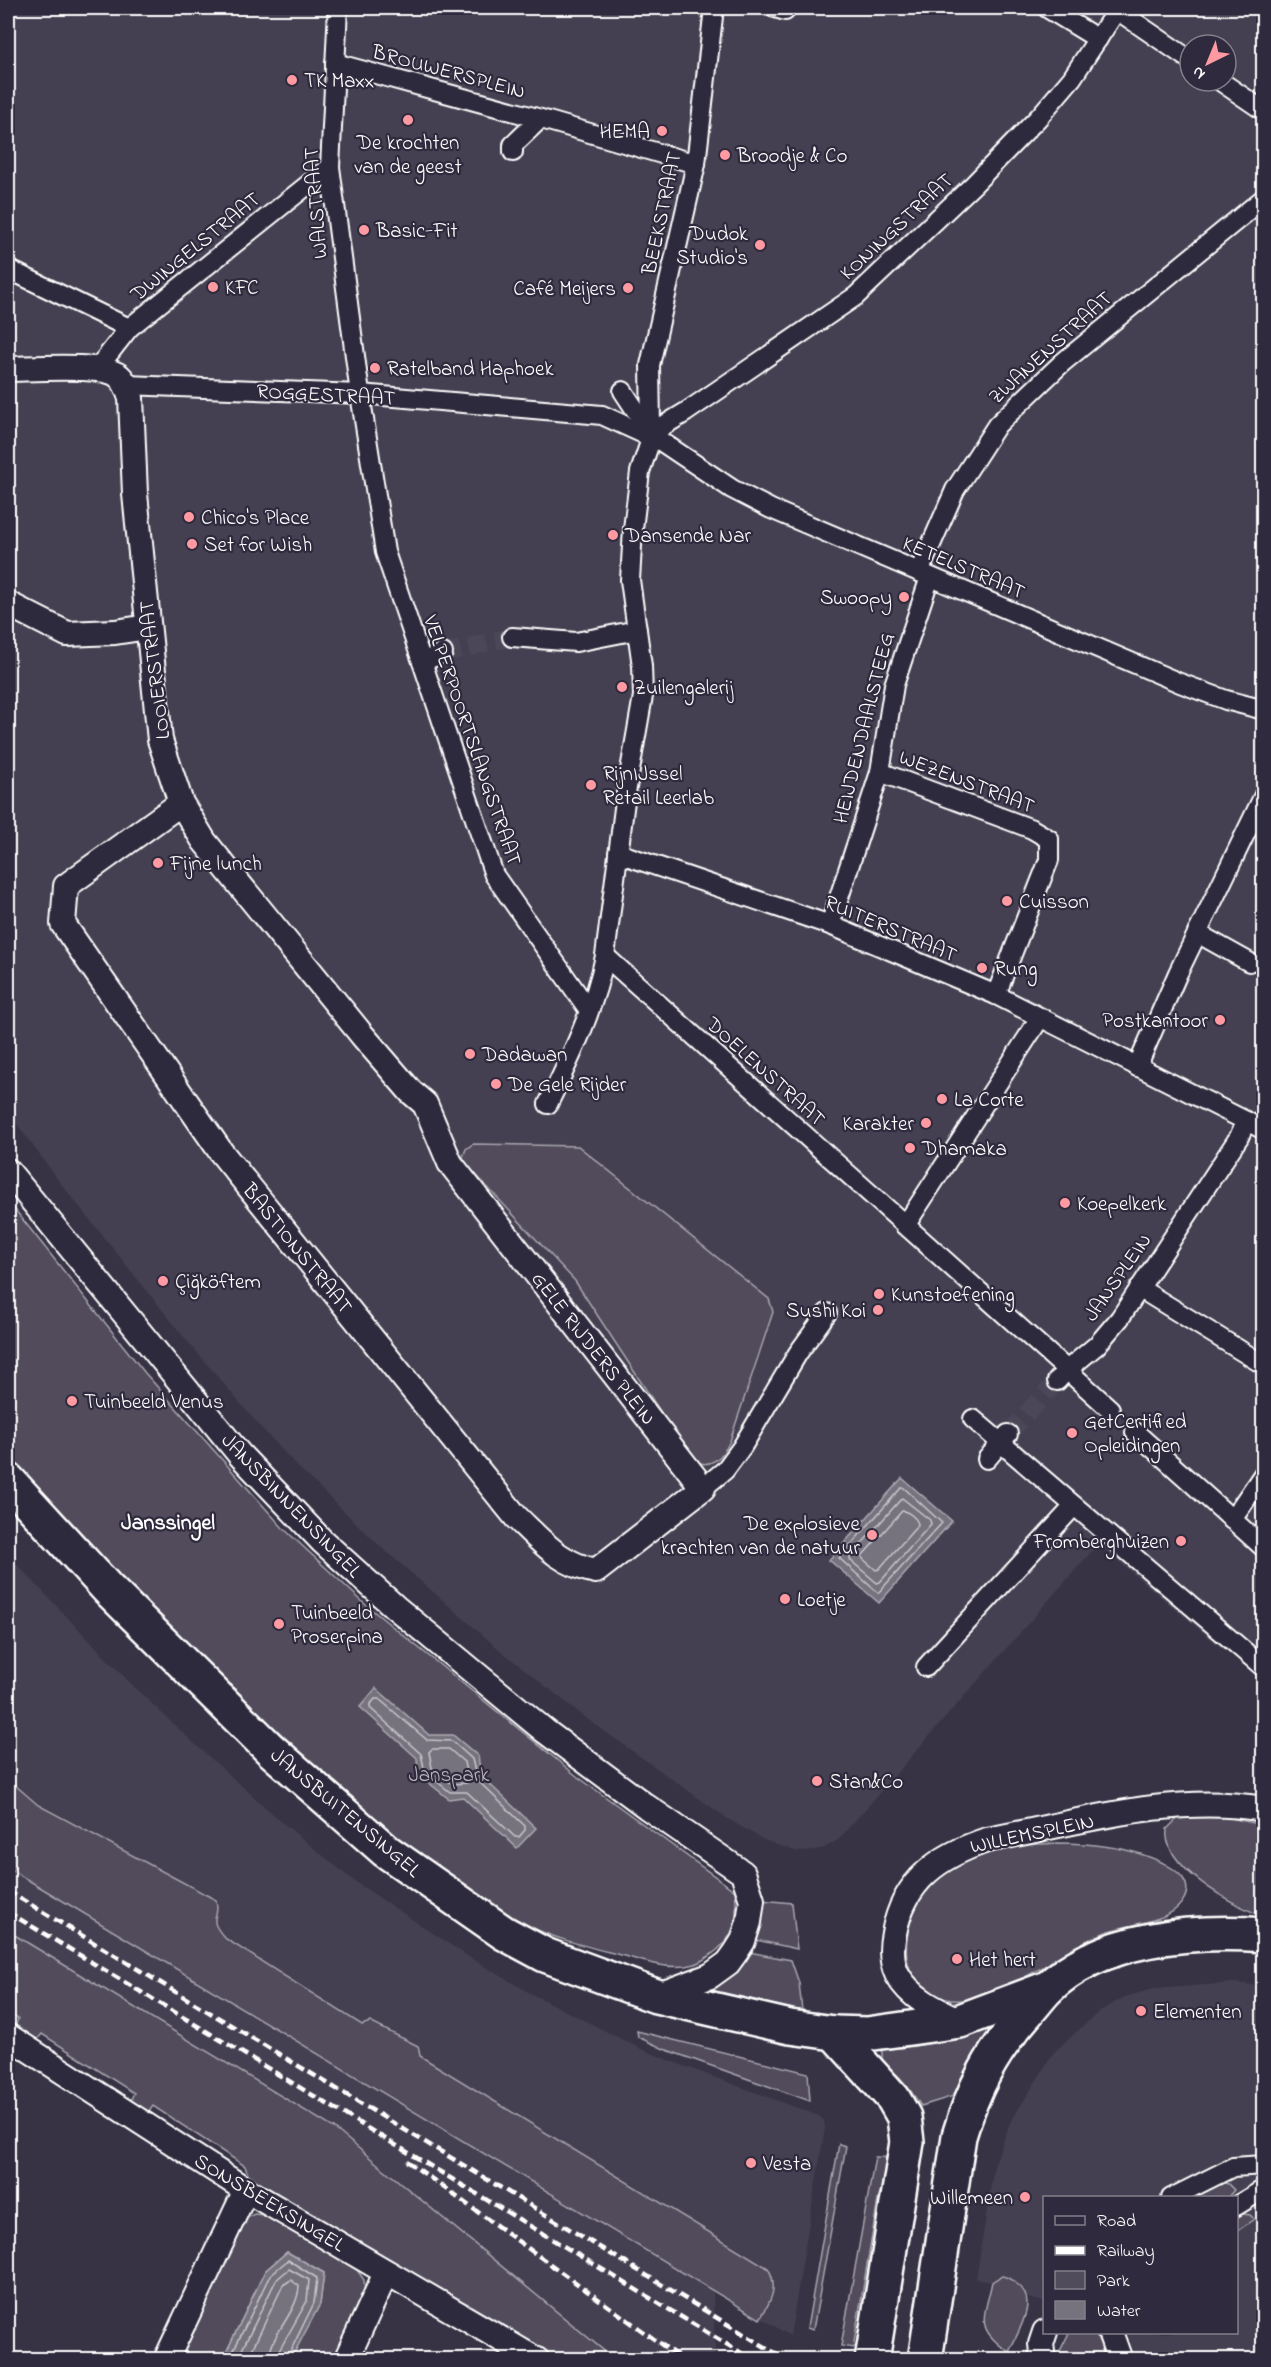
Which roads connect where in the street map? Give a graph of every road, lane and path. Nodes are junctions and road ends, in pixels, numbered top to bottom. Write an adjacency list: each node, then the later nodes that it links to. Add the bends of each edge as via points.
1 (338, 8): 7 (street, WALSTRAAT)
2 (714, 8): 12 (street, BEEKSTRAAT)
3 (1047, 8): 5 (street)
4 (1118, 9): 5 (street, KONINGSTRAAT); 6 (street)
5 (1098, 39): 22 (street, KONINGSTRAAT, via 1038,118 856,296)
6 (1178, 52)
7 (335, 63): 10 (street, BROUWERSPLEIN); 13 (street, WALSTRAAT)
8 (1237, 93): 9 (street)
9 (1263, 111)
10 (546, 121): 11 (street, via 513,145); 12 (street, BROUWERSPLEIN)
11 (513, 152)
12 (696, 164): 22 (street, BEEKSTRAAT, via 650,365)
13 (330, 167): 16 (street, DWINGELSTRAAT); 21 (street, WALSTRAAT)
14 (1263, 198): 23 (street, ZWANENSTRAAT, via 1062,363 997,425 955,490)
15 (8, 269): 16 (street)
16 (129, 328): 18 (street, DWINGELSTRAAT)
17 (8, 369): 18 (street, ROGGESTRAAT)
18 (97, 369): 19 (street, ROGGESTRAAT, via 119,376)
19 (126, 385): 21 (street, ROGGESTRAAT); 25 (street, LOOIERSTRAAT, via 131,398 135,494)
20 (622, 391): 22 (street)
21 (360, 394): 22 (street, ROGGESTRAAT, via 602,415); 29 (street, VELPERPOORTSLANGSTRAAT, via 385,552)
22 (652, 434): 23 (street, KETELSTRAAT, via 732,489); 26 (street, BEEKSTRAAT, via 640,472 633,529 630,580)
23 (925, 575): 30 (street, KETELSTRAAT, via 1180,683); 31 (street, HEIJDENDAALSTEEG, via 894,685)
24 (8, 603): 25 (street, via 67,634)
25 (148, 627): 33 (street, LOOIERSTRAAT, via 160,740)
26 (637, 630): 27 (street, via 576,642); 34 (street, BEEKSTRAAT, via 643,696)
27 (512, 637)
28 (443, 653): 29 (street)
29 (422, 662): 40 (street, VELPERPOORTSLANGSTRAAT, via 494,875)
30 (1263, 710)
31 (880, 772): 35 (street, HEIJDENDAALSTEEG); 39 (street, WEZENSTRAAT, via 1032,829 1049,839 1049,860)
32 (1263, 795): 36 (street)
33 (181, 803): 42 (street, LOOIERSTRAAT, via 204,841); 60 (street, BASTIONSTRAAT, via 66,886 63,924 221,1152 516,1517 552,1551 577,1567 596,1571)
34 (618, 853): 35 (street, RUITERSTRAAT); 37 (street, BEEKSTRAAT)
35 (830, 925): 39 (street, RUITERSTRAAT)
36 (1197, 933): 38 (street); 43 (street)
37 (605, 956): 40 (street, BEEKSTRAAT, via 600,982); 48 (street, DOELENSTRAAT)
38 (1249, 962)
39 (996, 995): 41 (street, RUITERSTRAAT)
40 (588, 1009): 44 (street)
41 (1040, 1018): 43 (street, RUITERSTRAAT); 48 (street)
42 (363, 1035): 60 (street, GELE RIJDERS PLEIN, via 424,1104 450,1163)
43 (1137, 1067): 45 (street)
44 (548, 1104)
45 (1246, 1121): 46 (street); 49 (street, JANSPLEIN)
46 (1263, 1130)
47 (8, 1171): 69 (street, JANSBINNENSINGEL, via 240,1455 322,1541 545,1731 743,1873 752,1900 749,1922 736,1952 710,1976)
48 (901, 1222): 52 (street)
49 (1139, 1288): 51 (street); 52 (street, JANSPLEIN, via 1120,1318)
50 (827, 1313): 60 (street, via 798,1353 742,1447)
51 (1263, 1365)
52 (1062, 1375): 53 (street)
53 (1110, 1409)
54 (974, 1419): 56 (street)
55 (1135, 1432): 62 (street)
56 (1004, 1438): 57 (street); 61 (street)
57 (987, 1459)
58 (1263, 1473): 62 (street)
59 (8, 1480): 69 (main road, JANSBUITENSINGEL, via 108,1589 270,1749 386,1851 504,1933 545,1956)
60 (703, 1488)
61 (1074, 1506): 64 (street); 65 (street)
62 (1232, 1520): 63 (street)
63 (1263, 1548)
64 (926, 1667)
65 (1263, 1668)
66 (1263, 1809): 70 (street, WILLEMSPLEIN, via 1162,1806 987,1840 938,1862 910,1891 900,1911 892,1960 908,1989)
67 (1263, 1935): 68 (main road, via 1137,1942 1075,1969)
68 (1048, 1988): 70 (main road); 85 (main road, via 1000,2046 968,2103 959,2136)
69 (656, 1996): 71 (main road, JANSBUITENSINGEL, via 790,2027)
70 (960, 2021): 71 (main road, JANSBUITENSINGEL, via 867,2034)
71 (834, 2032): 84 (main road, via 893,2098 904,2117 907,2146)
72 (8, 2036): 75 (street, SONSBEEKSINGEL)
73 (1263, 2165): 76 (street, via 1233,2168)
74 (1263, 2189): 77 (street)
75 (246, 2190): 78 (street, SONSBEEKSINGEL); 81 (street)
76 (1175, 2196)
77 (1238, 2205)
78 (386, 2273): 82 (street); 83 (street, SONSBEEKSINGEL)
79 (1044, 2334): 86 (street)
80 (1111, 2334): 87 (street)
81 (166, 2360)
82 (346, 2360)
83 (537, 2360)
84 (872, 2360)
85 (925, 2360)
86 (1043, 2360)
87 (1120, 2360)

